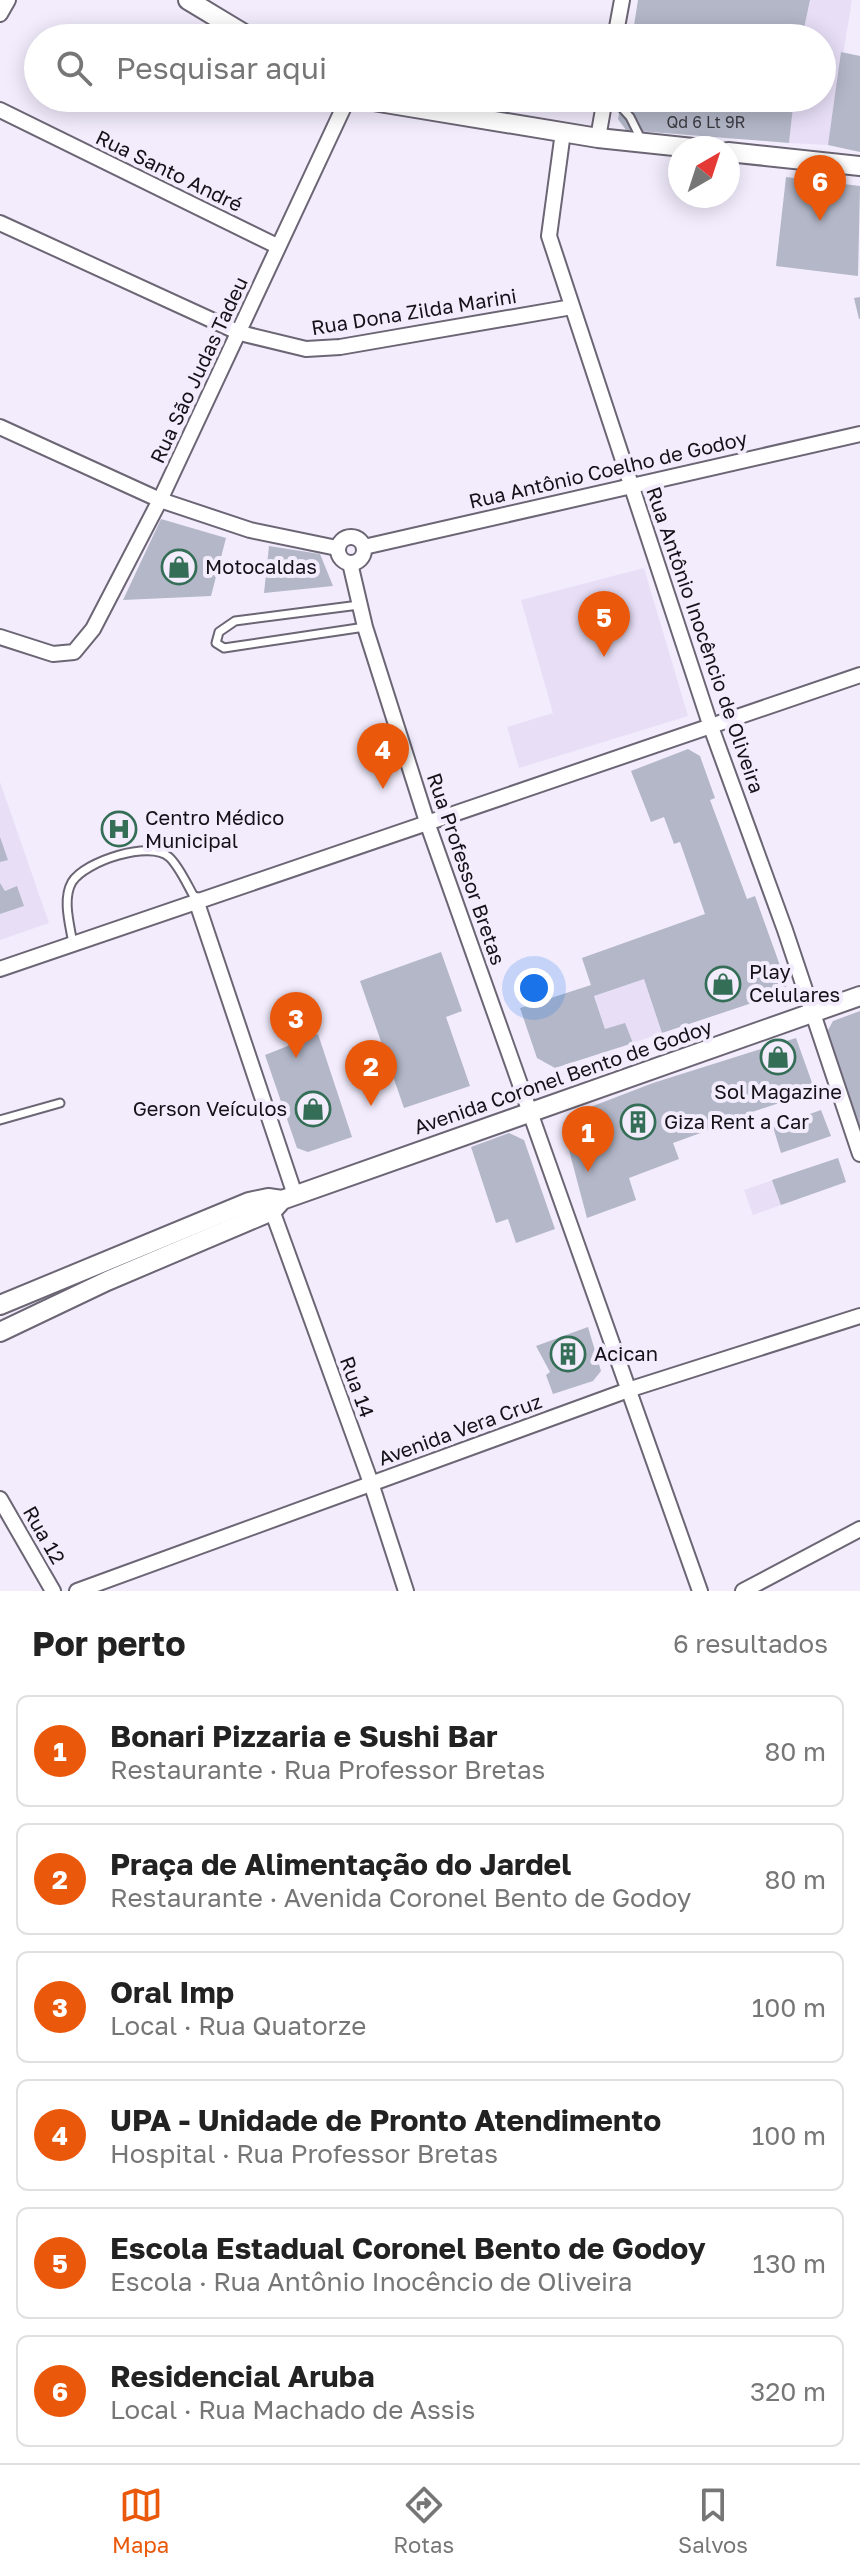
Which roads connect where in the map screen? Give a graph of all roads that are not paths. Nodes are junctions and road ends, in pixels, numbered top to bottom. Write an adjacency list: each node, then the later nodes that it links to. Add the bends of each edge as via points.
1 (8, 0): 4 (street)
2 (188, 0): 5 (main road)
3 (622, 0): 6 (street)
4 (0, 14)
5 (228, 24)
6 (618, 24)
7 (0, 110): 19 (street, Rua Santo André)
8 (341, 112): 19 (street, Rua São Judas Tadeu)
9 (441, 112): 12 (main road)
10 (603, 112): 13 (street)
11 (626, 112): 14 (lane)
12 (563, 132): 13 (main road); 20 (street, Rua Antônio Inocêncio de Oliveira, via 549,236)
13 (598, 138): 14 (main road)
14 (643, 143): 15 (main road)
15 (668, 146)
16 (740, 153): 17 (main road)
17 (860, 166)
18 (0, 223): 21 (street, Rua Dona Zilda Marini)
19 (277, 246): 21 (street, Rua São Judas Tadeu)
20 (572, 307): 21 (street, Rua Dona Zilda Marini, via 340,347 306,349); 24 (street, Rua Antônio Inocêncio de Oliveira)
21 (240, 333): 25 (street, Rua São Judas Tadeu)
22 (0, 427): 25 (street, Rua Antônio Coelho de Godoy)
23 (860, 434): 24 (street, Rua Antônio Coelho de Godoy)
24 (632, 484): 26 (street, Rua Antônio Coelho de Godoy); 33 (street, Rua Antônio Inocêncio de Oliveira)
25 (160, 500): 27 (street, Rua Antônio Coelho de Godoy, via 250,530); 31 (street, Rua São Judas Tadeu, via 93,629 74,652 53,654)
26 (364, 547): 27 (street, Rua Antônio Coelho de Godoy, via 350,536); 28 (street, via 362,558)
27 (337, 548): 28 (street, via 341,559)
28 (350, 563): 29 (street, Rua Professor Bretas)
29 (359, 605): 30 (street, Rua Professor Bretas); 30 (lane, via 235,621 219,632 216,643 224,648)
30 (365, 627): 34 (street, Rua Professor Bretas)
31 (0, 637)
32 (860, 675): 33 (street)
33 (711, 727): 34 (street); 39 (street, Rua Antônio Inocêncio de Oliveira)
34 (428, 825): 35 (street); 41 (street, Rua Professor Bretas)
35 (196, 900): 36 (street); 36 (lane, via 168,856 145,849 94,864 72,880 67,898); 44 (street, Rua 14)
36 (73, 944): 37 (street)
37 (0, 969)
38 (860, 996): 39 (main road, Avenida Coronel Bento de Godoy)
39 (812, 1012): 41 (main road, Avenida Coronel Bento de Godoy); 43 (street, Rua Antônio Inocêncio de Oliveira)
40 (60, 1103): 42 (lane)
41 (530, 1112): 44 (main road, Avenida Coronel Bento de Godoy); 48 (street, Rua Professor Bretas)
42 (0, 1120)
43 (860, 1154)
44 (279, 1201): 45 (main road, Avenida Coronel Bento de Godoy, via 194,1224); 47 (main road, Avenida Coronel Bento de Godoy); 49 (street, Rua 14)
45 (1, 1299)
46 (860, 1316): 48 (street, Avenida Vera Cruz)
47 (0, 1332)
48 (631, 1389): 49 (street, Avenida Vera Cruz); 55 (street, Rua Professor Bretas)
49 (371, 1483): 53 (street, Avenida Vera Cruz); 54 (street, Rua 14)
50 (0, 1499): 52 (street, Rua 12)
51 (860, 1529): 56 (street)
52 (53, 1591)
53 (77, 1591)
54 (406, 1591)
55 (700, 1591)
56 (743, 1591)

